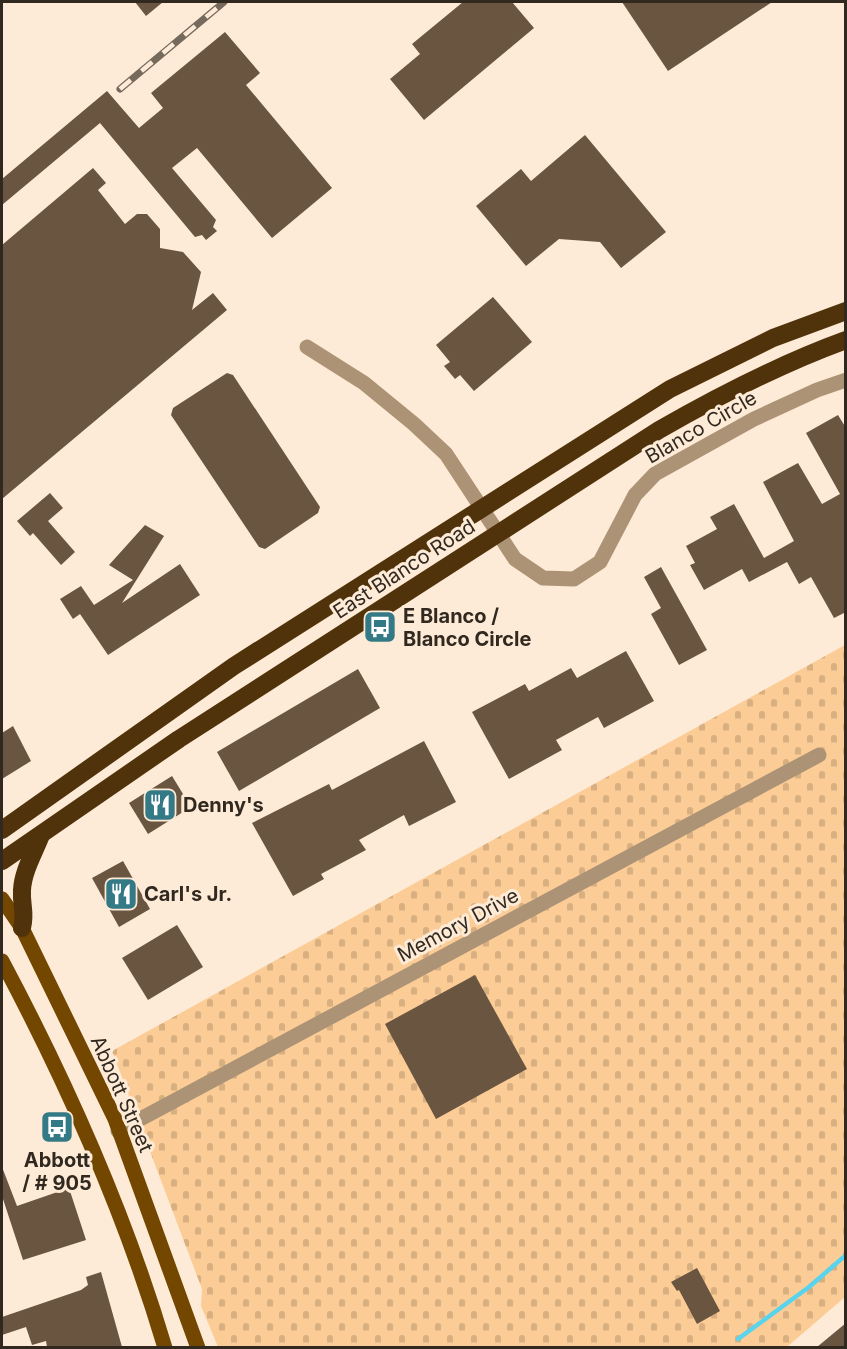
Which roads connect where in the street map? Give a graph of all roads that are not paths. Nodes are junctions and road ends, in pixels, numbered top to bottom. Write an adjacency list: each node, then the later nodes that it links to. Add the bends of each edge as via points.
1 (846, 311): 5 (highway, East Blanco Road, via 763,342 670,389)
2 (846, 340): 6 (highway, East Blanco Road, via 736,386 659,430)
3 (307, 347): 5 (street, Blanco Circle, via 364,383 414,423 446,454)
4 (846, 380): 6 (street, Blanco Circle, via 754,419 655,474 635,495 600,562 574,579 543,578 514,560)
5 (483, 508): 6 (street, Blanco Circle); 8 (highway, East Blanco Road, via 234,666)
6 (498, 534): 9 (highway, East Blanco Road, via 179,739)
7 (819, 755): 14 (street, Memory Drive)
8 (2, 830)
9 (41, 835): 10 (highway, East Blanco Road); 12 (highway, via 24,876)
10 (2, 861)
11 (2, 898): 12 (main road, Abbott Street)
12 (22, 928): 14 (main road, Abbott Street, via 115,1119)
13 (2, 961): 15 (main road, via 86,1133 142,1269)
14 (117, 1131): 16 (main road, Abbott Street)
15 (165, 1347)
16 (198, 1347)

